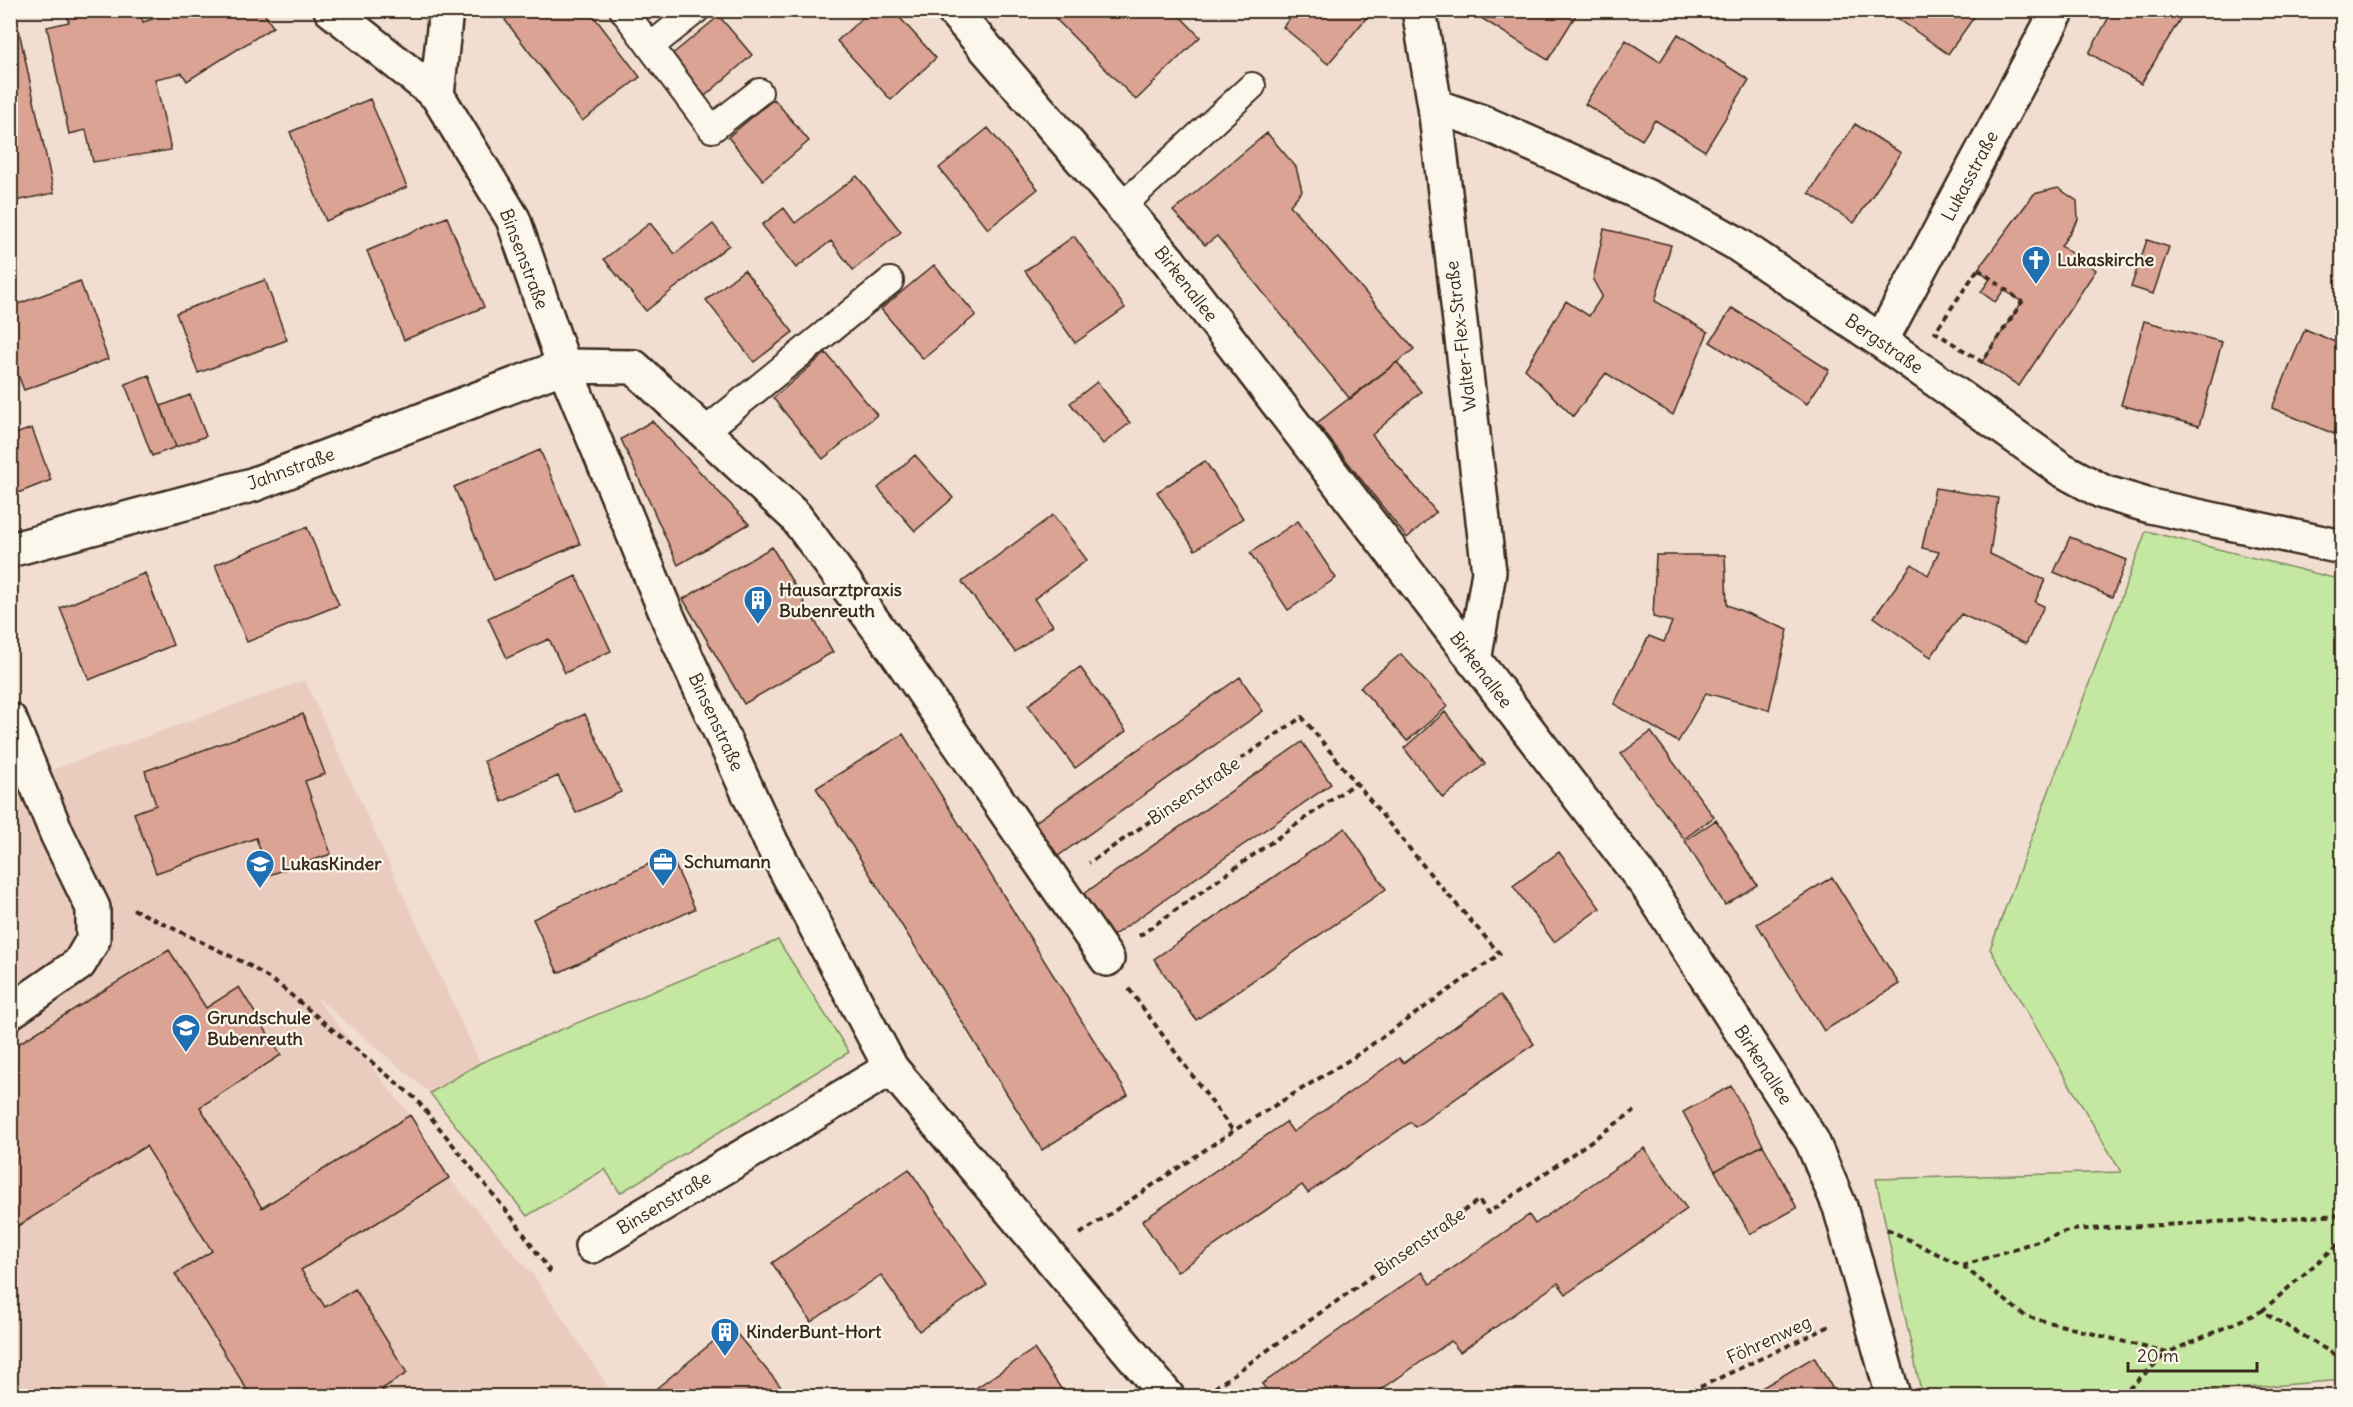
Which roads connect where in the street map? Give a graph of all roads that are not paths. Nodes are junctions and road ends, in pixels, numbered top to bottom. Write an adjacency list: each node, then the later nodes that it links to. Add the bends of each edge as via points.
1 (331, 10): 11 (street, Binsenstraße)
2 (446, 10): 11 (street)
3 (623, 10): 8 (lane)
4 (696, 10): 8 (lane)
5 (953, 10): 13 (street, Birkenallee)
6 (1419, 10): 12 (street, Walter-Flex-Straße)
7 (2058, 10): 15 (street, Lukasstraße)
8 (651, 46): 10 (lane, via 712,129)
9 (1252, 86): 13 (lane)
10 (759, 92)
11 (437, 95): 16 (street, Binsenstraße, via 513,219)
12 (1435, 105): 15 (street, Bergstraße, via 1482,122 1674,209 1734,242); 20 (street, Walter-Flex-Straße, via 1489,572)
13 (1122, 206): 20 (street, Birkenallee, via 1176,270)
14 (890, 281): 17 (lane)
15 (1881, 341): 18 (street, Bergstraße, via 2061,469 2103,492 2151,506)
16 (564, 366): 17 (street, via 634,367); 19 (street, Jahnstraße, via 252,485); 24 (street, Binsenstraße, via 669,620 771,842)
17 (704, 432): 22 (street, via 795,516 896,652)
18 (2343, 546)
19 (10, 550)
20 (1474, 661): 27 (street, Birkenallee, via 1648,888 1812,1141 1840,1207)
21 (10, 720): 23 (street, via 57,834 93,908 93,940 79,964)
22 (1107, 959)
23 (10, 1012)
24 (891, 1068): 25 (street, Binsenstraße); 26 (street, Binsenstraße)
25 (592, 1246)
26 (1167, 1396)
27 (1893, 1396)

